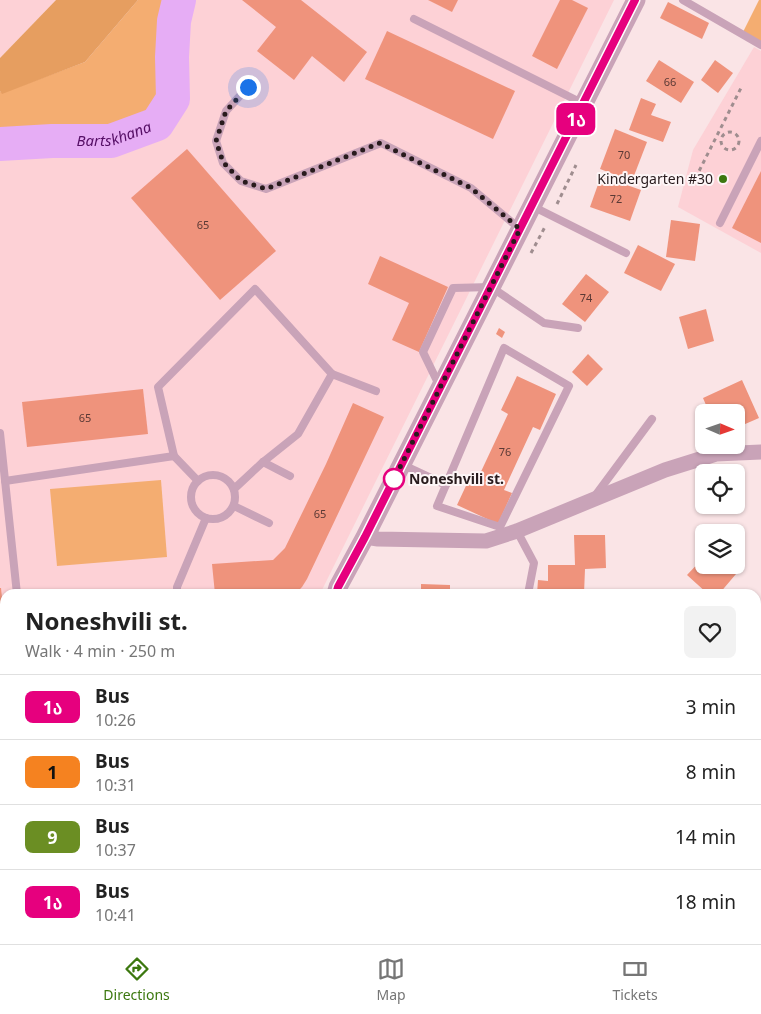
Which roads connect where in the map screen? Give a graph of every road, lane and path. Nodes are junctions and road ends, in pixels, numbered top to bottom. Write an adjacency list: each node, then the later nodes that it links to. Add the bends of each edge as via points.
1 (636, 0): 7 (street)
2 (683, 0): 4 (lane)
3 (414, 20): 7 (lane)
4 (761, 45)
5 (742, 86): 8 (path)
6 (248, 87): 14 (lane, via 226,111 216,141 223,162 241,181 266,189 380,143 471,188)
7 (584, 104): 12 (street)
8 (717, 135): 9 (path); 11 (path)
9 (722, 138): 9 (path, via 725,149 733,150 739,146 735,134 730,132)
10 (761, 140): 13 (lane)
11 (692, 185)
12 (532, 206): 14 (street); 15 (lane)
13 (720, 223)
14 (520, 229): 16 (street)
15 (626, 253)
16 (491, 287): 17 (lane, via 544,322); 19 (street); 19 (lane, via 453,288 423,352)
17 (578, 328)
18 (332, 374): 20 (lane); 24 (lane, via 255,289 158,387); 25 (lane, via 298,434)
19 (440, 387): 26 (street)
20 (376, 391)
21 (652, 419): 32 (lane)
22 (0, 433): 28 (lane)
23 (761, 452): 32 (street, via 716,454 665,470)
24 (174, 456): 28 (lane); 29 (lane)
25 (263, 462): 27 (lane); 31 (lane)
26 (401, 464): 30 (lane); 37 (street)
27 (290, 476)
28 (5, 481): 38 (lane)
29 (198, 481): 31 (lane, via 218,475 231,483); 34 (lane, via 191,494 191,502 194,509)
30 (446, 485): 30 (lane, via 436,506 500,527 568,386 504,348)
31 (234, 489): 33 (lane)
32 (590, 501): 36 (street)
33 (234, 506): 34 (lane, via 222,518); 35 (lane)
34 (206, 518): 39 (lane)
35 (269, 523)
36 (517, 532): 37 (street, via 486,541); 41 (lane, via 534,563)
37 (365, 537): 40 (street)
38 (16, 589)
39 (176, 589)
40 (337, 589)
41 (529, 589)

